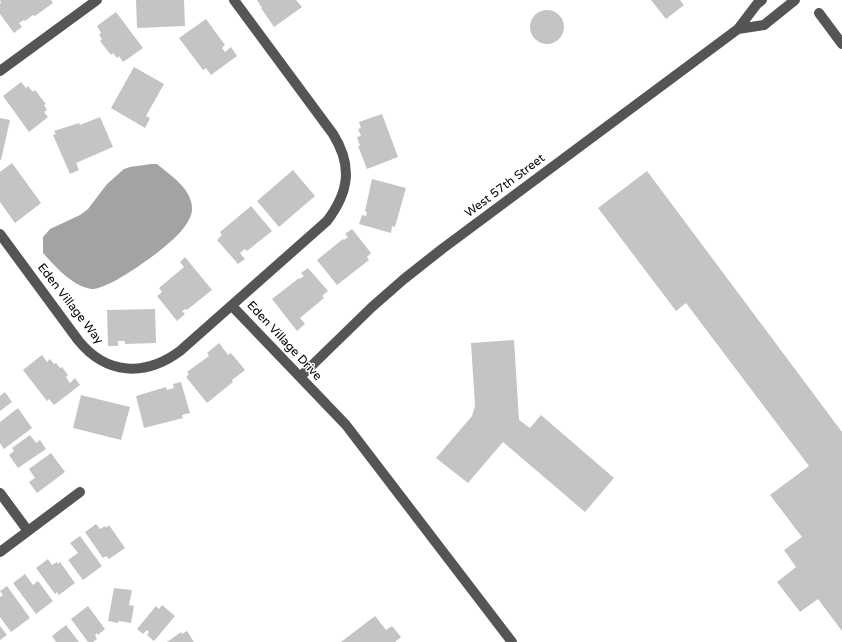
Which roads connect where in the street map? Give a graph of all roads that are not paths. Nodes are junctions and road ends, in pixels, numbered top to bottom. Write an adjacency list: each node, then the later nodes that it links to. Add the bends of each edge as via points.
1 (97, 0): 8 (street)
2 (234, 0): 10 (street, Eden Village Drive, via 333,134 342,153 346,175 342,196 327,221)
3 (762, 0): 6 (street, West 57th Street)
4 (795, 0): 6 (street, West 57th Street, via 764,25)
5 (819, 13): 7 (street)
6 (738, 29): 11 (street, West 57th Street, via 425,262 372,307)
7 (842, 44)
8 (0, 70)
9 (0, 234): 10 (street, Eden Village Way, via 83,346 100,360 112,365 134,369 168,360)
10 (232, 306): 11 (street, Eden Village Drive)
11 (300, 377): 16 (street, Eden Village Drive, via 346,425)
12 (80, 492): 14 (street)
13 (0, 493): 14 (street)
14 (28, 530): 15 (street)
15 (0, 552)
16 (512, 642)

